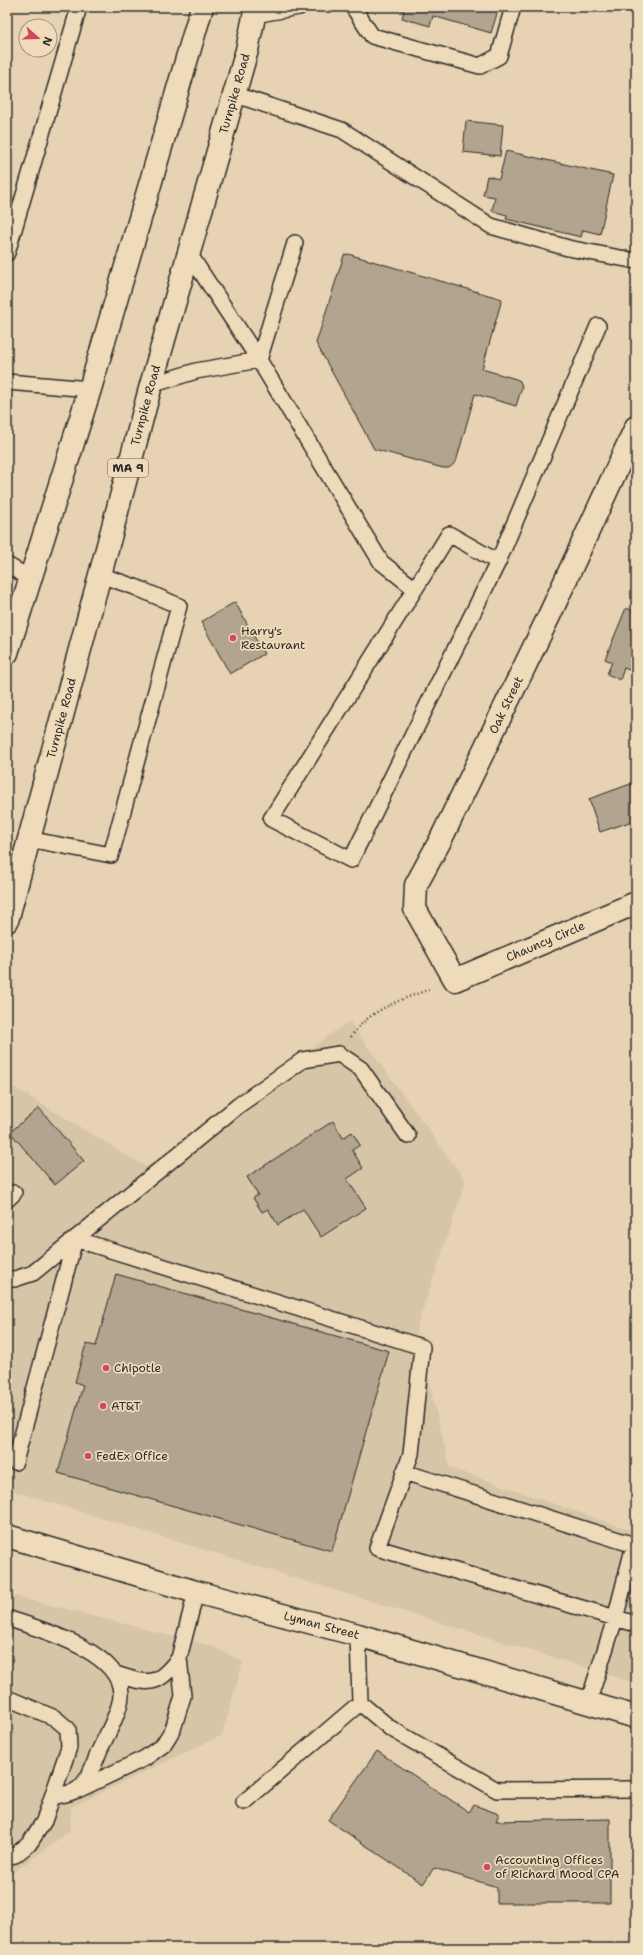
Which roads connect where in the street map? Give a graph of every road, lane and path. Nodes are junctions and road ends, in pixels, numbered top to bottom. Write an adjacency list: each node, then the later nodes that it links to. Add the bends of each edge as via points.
1 (79, 7): 10 (lane)
2 (202, 7): 16 (main road)
3 (300, 7): 6 (lane)
4 (353, 7): 5 (lane, via 372,36 480,66 499,56)
5 (513, 7)
6 (255, 11): 7 (main road, Turnpike Road / MA 9, via 247,50)
7 (233, 94): 9 (main road, Turnpike Road / MA 9); 11 (lane, via 342,130 490,226 568,248)
8 (295, 243): 13 (lane)
9 (188, 252): 13 (lane); 15 (main road, Turnpike Road / MA 9)
10 (7, 253)
11 (636, 261)
12 (598, 326): 18 (lane)
13 (259, 360): 15 (lane, via 196,371); 22 (lane, via 381,562)
14 (7, 382): 16 (lane)
15 (150, 385): 20 (main road, Turnpike Road / MA 9)
16 (90, 389): 21 (main road)
17 (636, 427): 27 (main road, Oak Street, via 550,614 440,841 416,885 415,909)
18 (498, 562): 22 (lane, via 449,534); 22 (lane, via 351,860 271,819)
19 (7, 565): 21 (lane)
20 (100, 575): 24 (main road, Turnpike Road / MA 9); 24 (lane, via 179,606 111,855)
21 (30, 578): 23 (main road)
22 (416, 589)
23 (7, 653)
24 (28, 839): 26 (main road, Turnpike Road / MA 9)
25 (636, 903): 27 (main road, Chauncy Circle)
26 (7, 921)
27 (455, 980): 28 (path, via 388,1005 358,1025)
28 (340, 1054): 29 (lane, via 361,1069); 30 (lane, via 303,1060 239,1105)
29 (408, 1136)
30 (76, 1239): 31 (lane, via 33,1273); 32 (lane); 33 (lane, via 422,1347 411,1454)
31 (7, 1279)
32 (15, 1462)
33 (404, 1472): 37 (lane, via 634,1544); 37 (lane, via 377,1548)
34 (7, 1536): 35 (main road, Lyman Street)
35 (196, 1592): 39 (main road, Lyman Street); 40 (lane)
36 (7, 1618): 41 (lane, via 65,1639 100,1658)
37 (615, 1619): 38 (lane); 44 (lane)
38 (636, 1624)
39 (358, 1635): 43 (lane); 44 (main road, Lyman Street)
40 (179, 1658): 41 (lane, via 167,1674 151,1682 139,1682); 47 (lane, via 182,1696 173,1729 163,1745 145,1758)
41 (116, 1674): 47 (lane, via 121,1693 118,1708 88,1775)
42 (7, 1698): 48 (lane, via 55,1718 68,1729 69,1747)
43 (360, 1703): 46 (lane, via 390,1728 497,1790); 49 (lane)
44 (588, 1703): 45 (main road, Lyman Street)
45 (636, 1717)
46 (636, 1789)
47 (78, 1790): 48 (lane)
48 (52, 1797): 50 (lane, via 44,1821 29,1844 15,1855)
49 (244, 1802)
50 (7, 1857)

